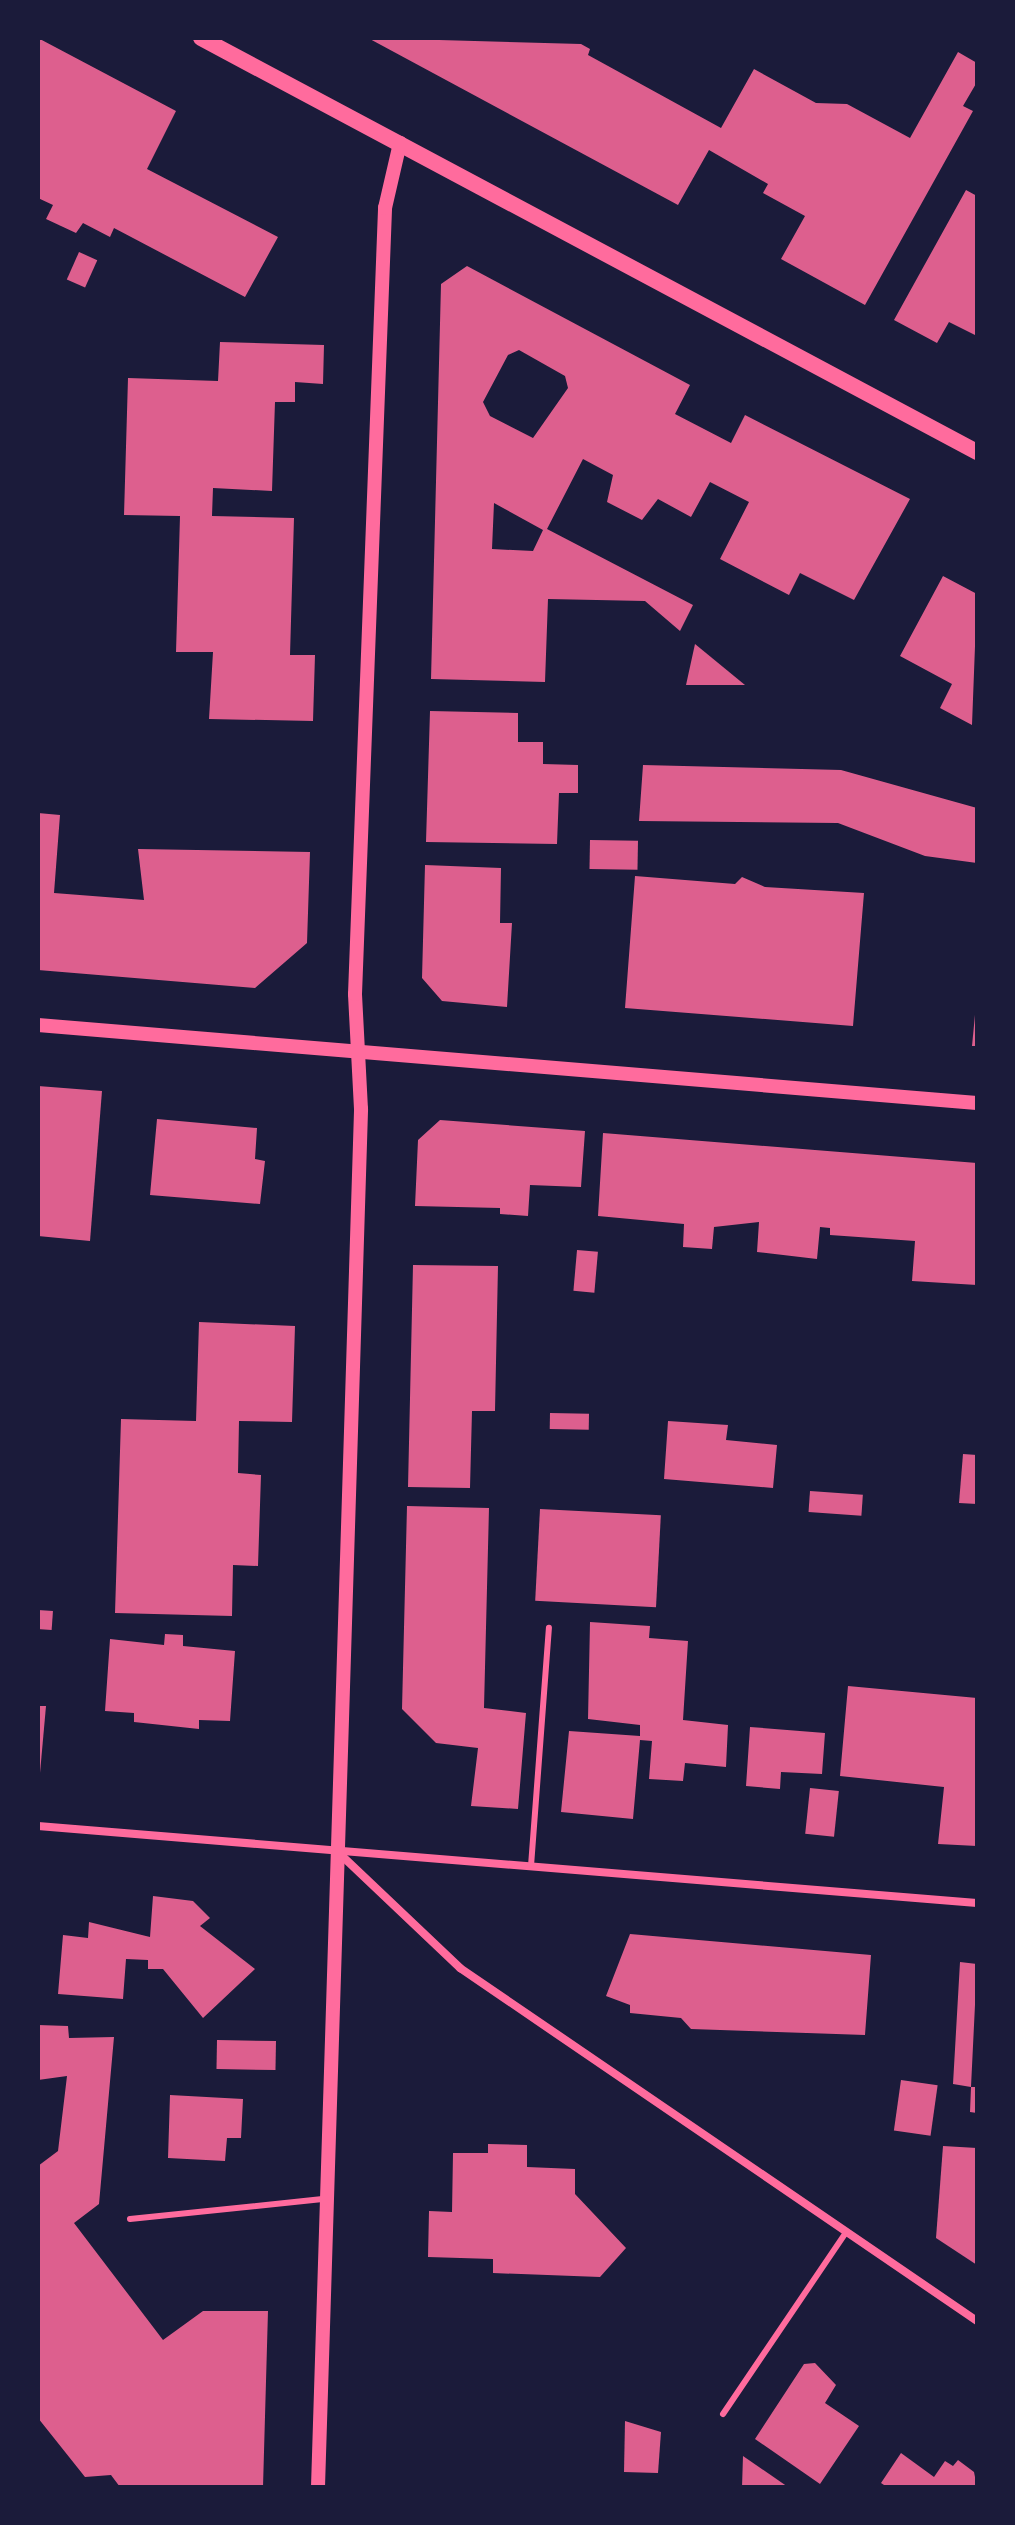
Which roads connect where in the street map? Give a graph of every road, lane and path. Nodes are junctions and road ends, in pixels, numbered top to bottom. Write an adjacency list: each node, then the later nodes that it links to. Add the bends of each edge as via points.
1 (201, 38): 2 (main road)
2 (400, 143): 3 (main road); 5 (street, via 385,208)
3 (977, 452)
4 (38, 1025): 5 (street)
5 (358, 1054): 6 (street); 9 (street)
6 (977, 1103)
7 (549, 1628): 10 (lane)
8 (38, 1826): 9 (street)
9 (340, 1853): 10 (street); 12 (street); 14 (street, via 460,1968)
10 (531, 1866): 11 (street)
11 (977, 1903)
12 (329, 2198): 13 (lane); 17 (street)
13 (130, 2219)
14 (846, 2232): 15 (street); 16 (lane)
15 (977, 2321)
16 (723, 2414)
17 (318, 2487)

